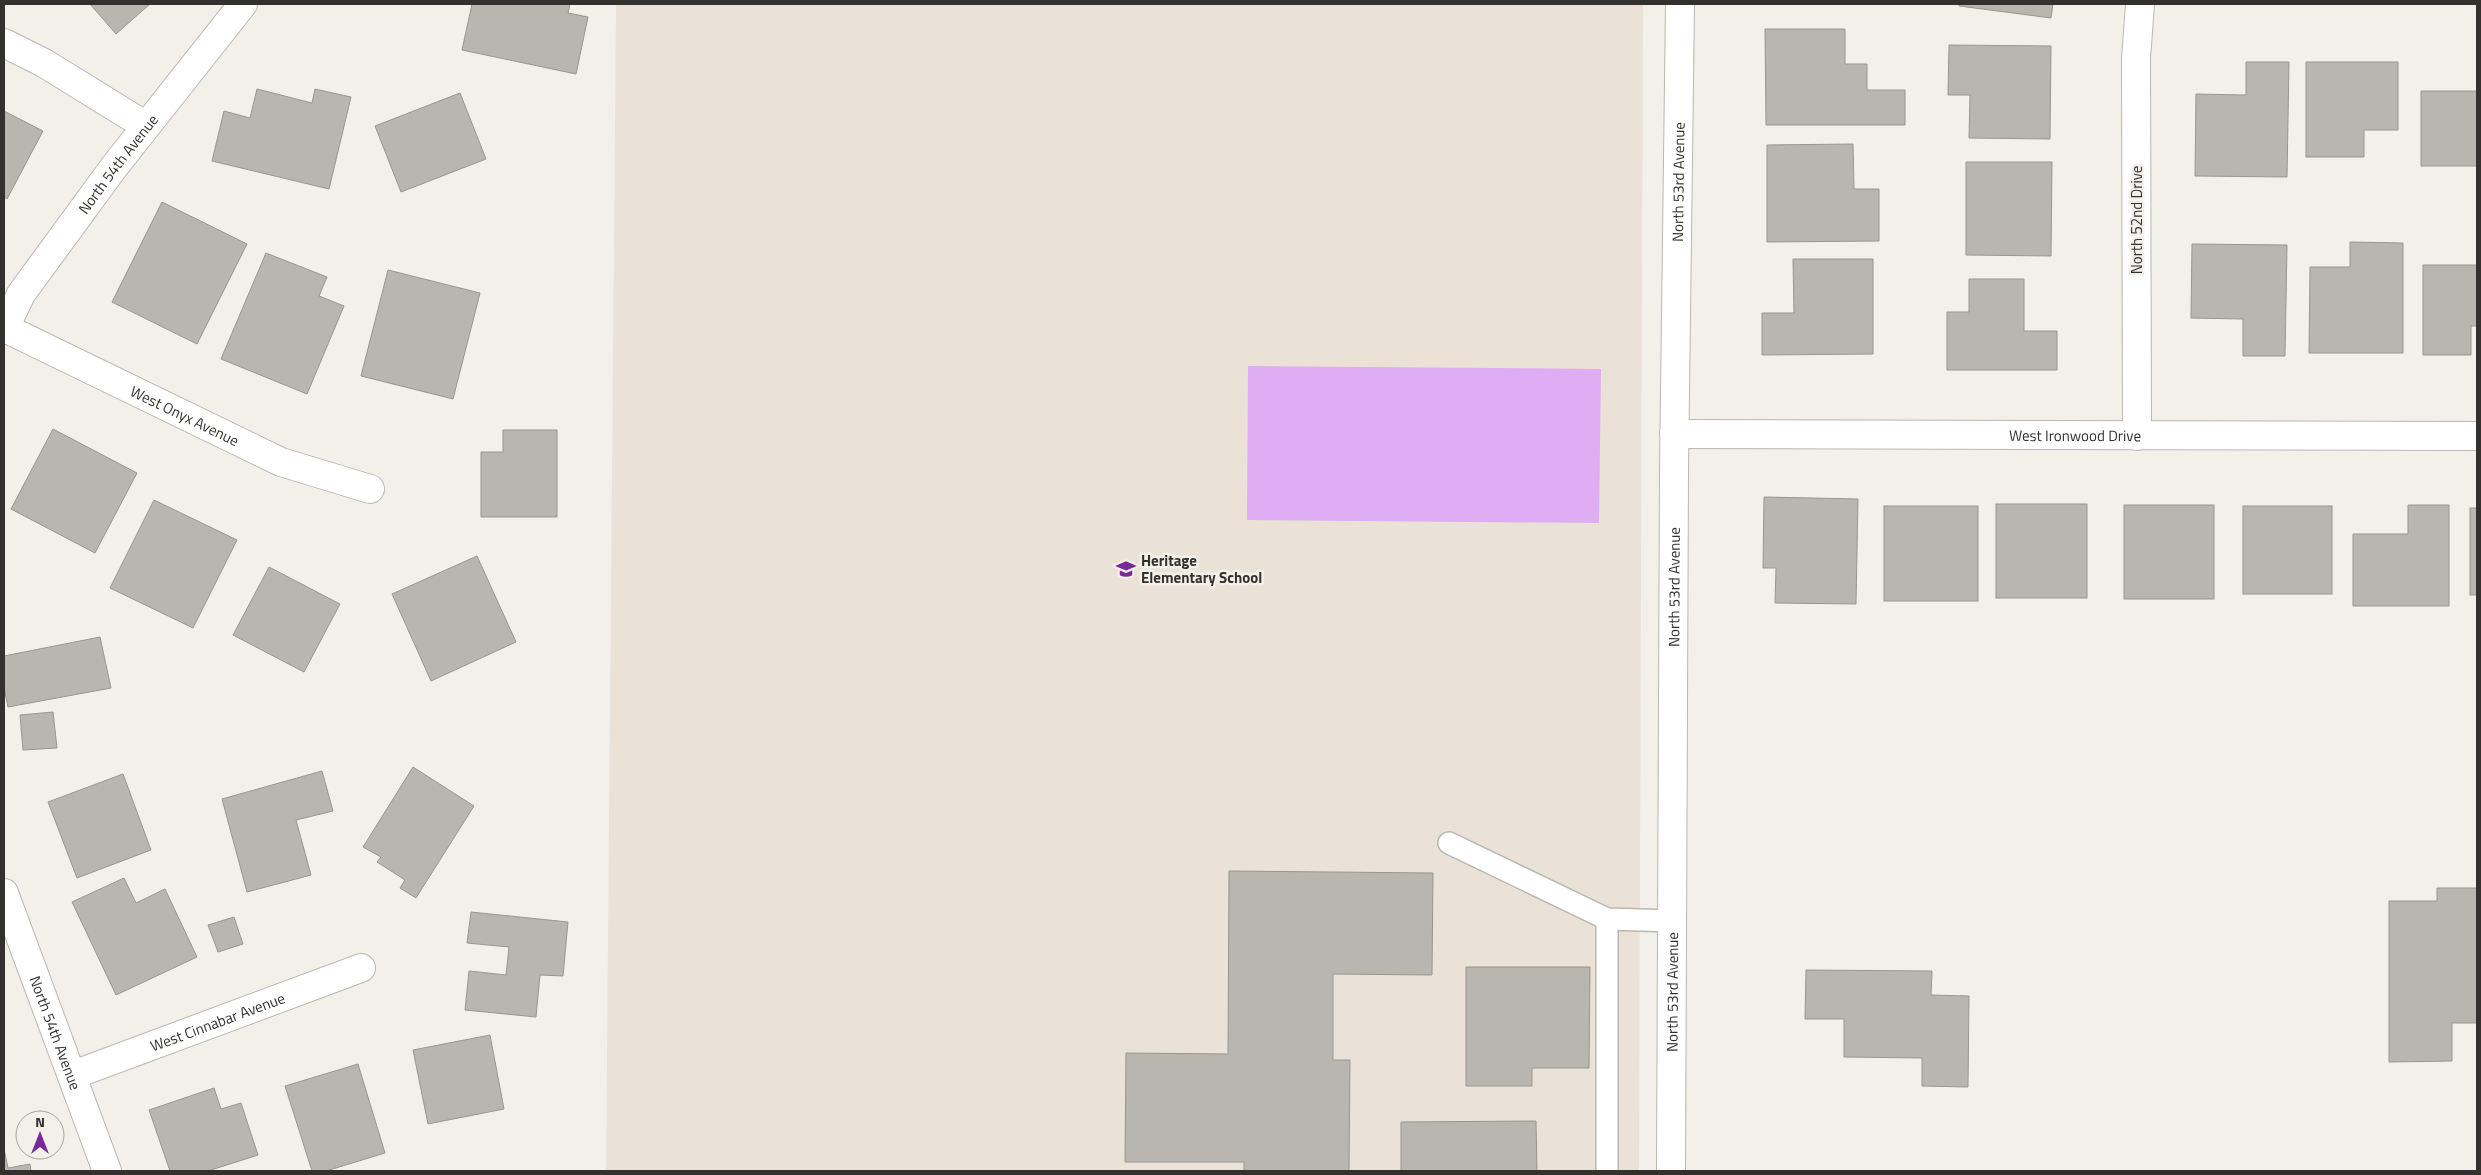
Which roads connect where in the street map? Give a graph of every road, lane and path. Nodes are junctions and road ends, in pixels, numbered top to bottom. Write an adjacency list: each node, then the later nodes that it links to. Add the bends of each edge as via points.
1 (243, 4): 5 (street, North 54th Avenue)
2 (1680, 4): 7 (street, North 53rd Avenue)
3 (2140, 4): 8 (street, North 52nd Drive, via 2136,59)
4 (4, 43): 5 (street, via 44,63)
5 (146, 126): 6 (street, North 54th Avenue, via 21,294)
6 (4, 329): 10 (street, West Onyx Avenue, via 281,462)
7 (1674, 434): 8 (street, West Ironwood Drive); 14 (street, North 53rd Avenue)
8 (2137, 436): 9 (street, West Ironwood Drive)
9 (2477, 436)
10 (370, 489)
11 (1449, 843): 13 (lane)
12 (4, 892): 16 (street, North 54th Avenue)
13 (1607, 919): 14 (lane); 18 (lane)
14 (1674, 921): 19 (street, North 53rd Avenue)
15 (361, 968): 16 (street, West Cinnabar Avenue)
16 (73, 1075): 17 (street, North 54th Avenue)
17 (107, 1171)
18 (1608, 1171)
19 (1671, 1171)

